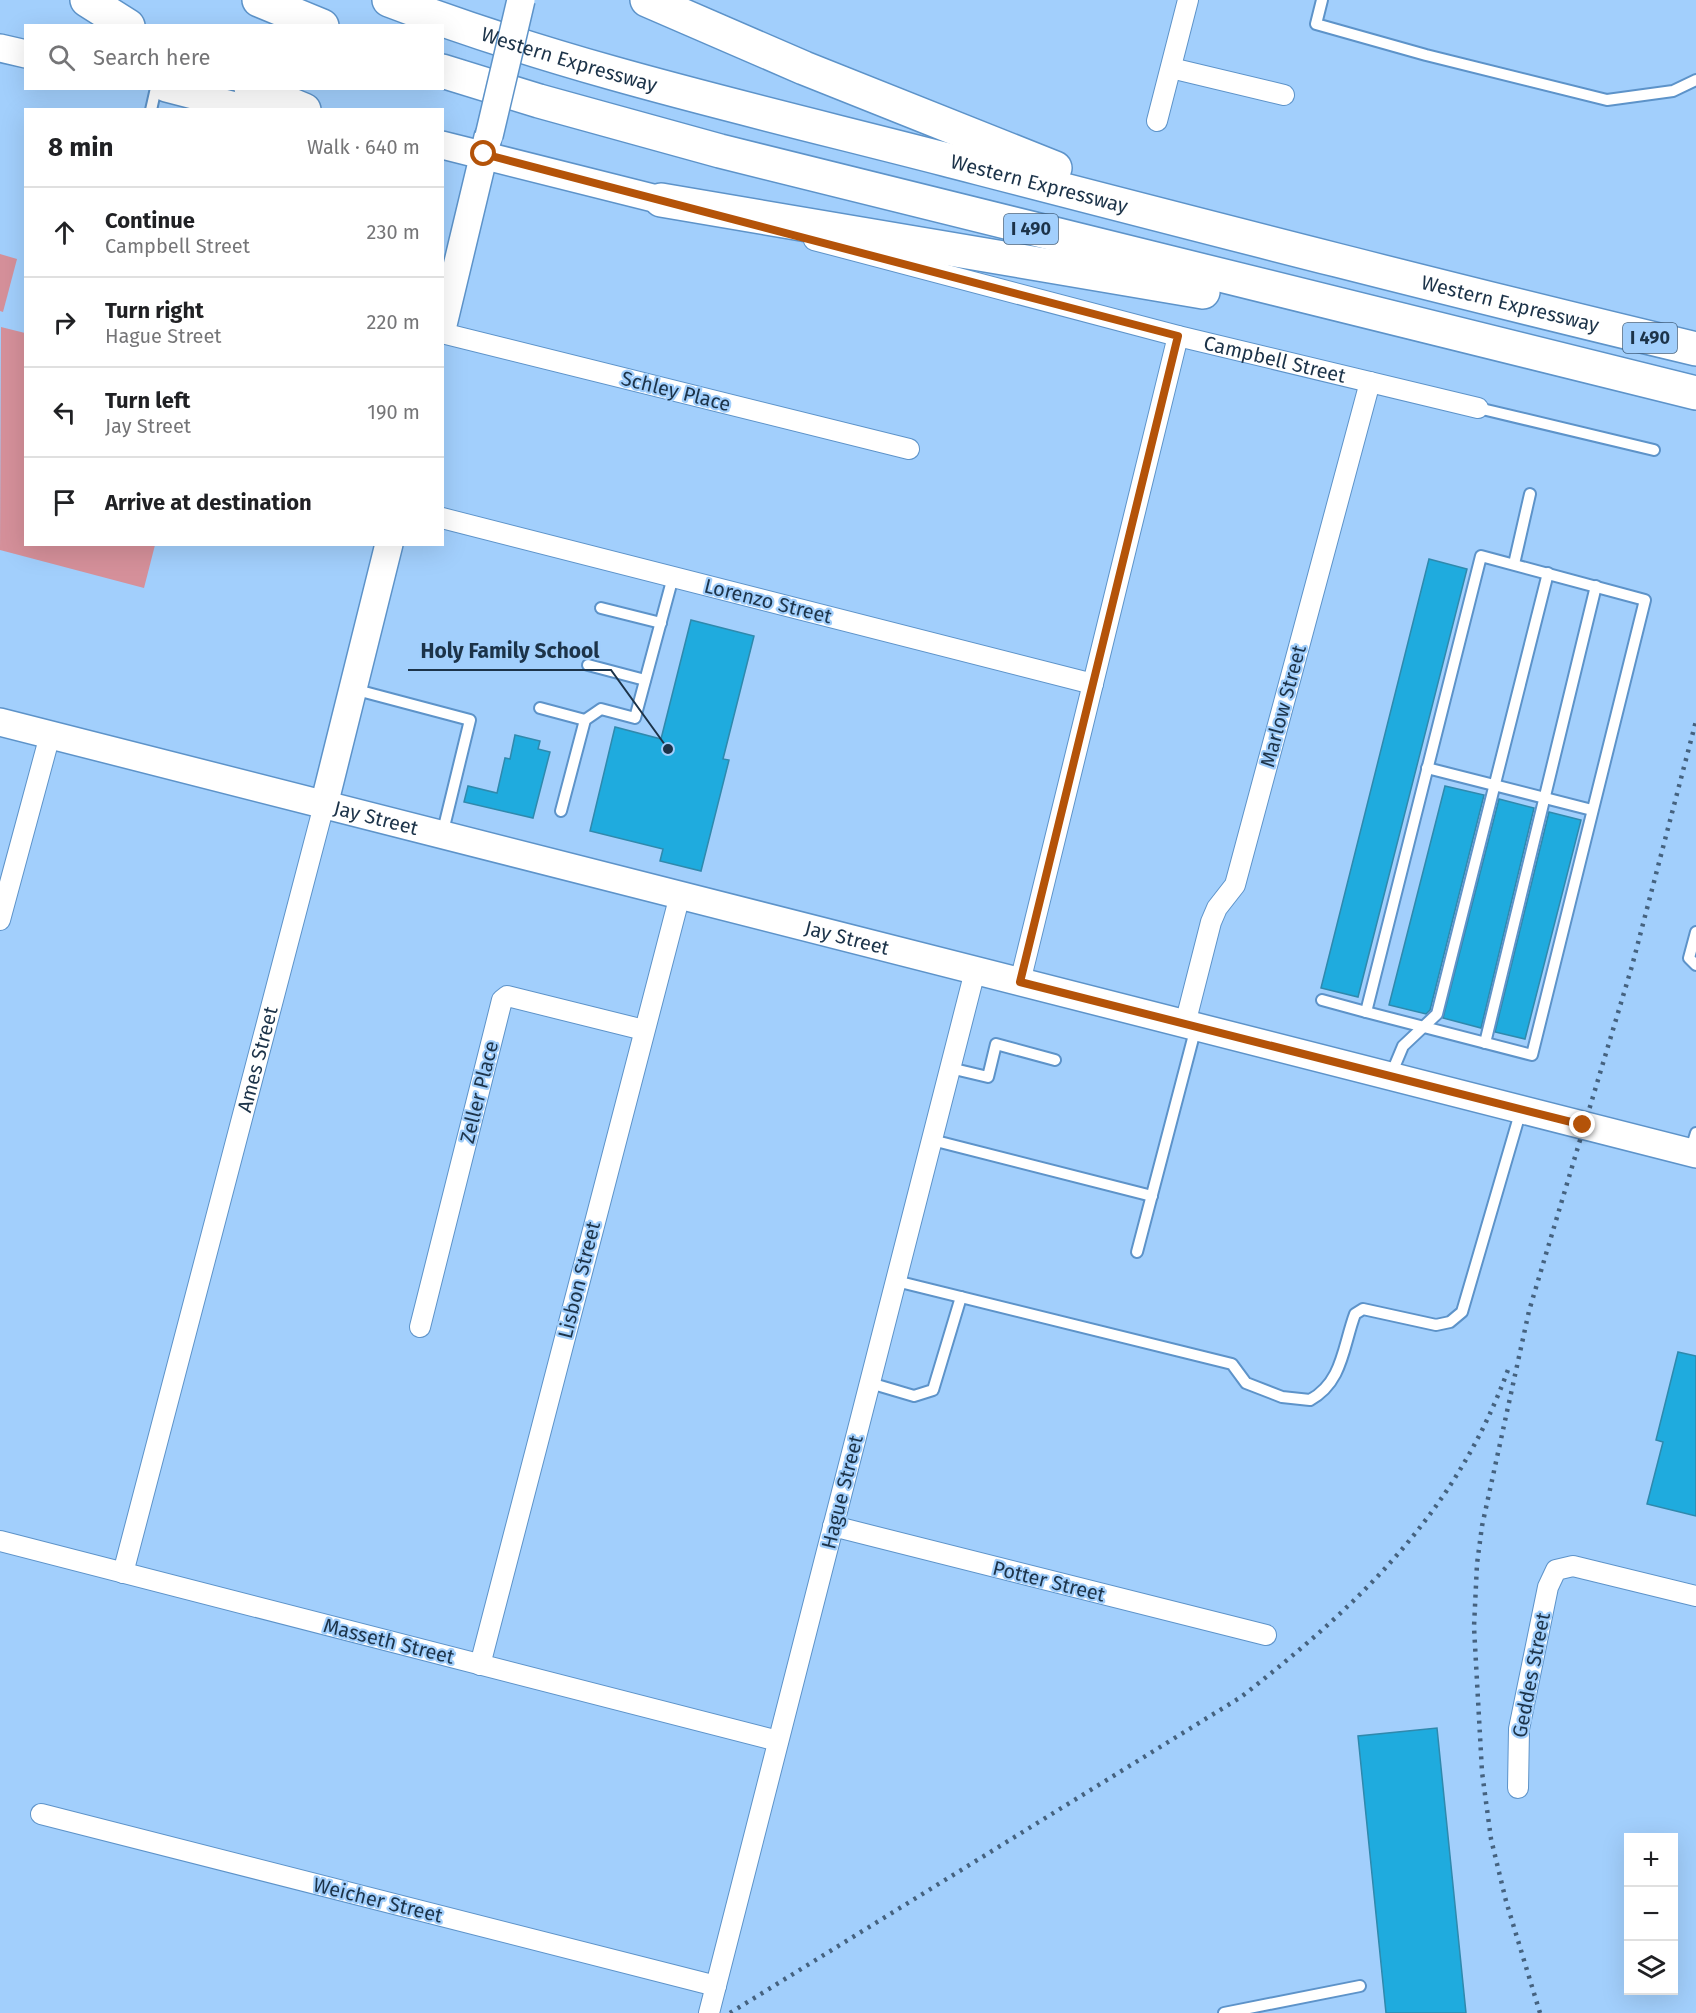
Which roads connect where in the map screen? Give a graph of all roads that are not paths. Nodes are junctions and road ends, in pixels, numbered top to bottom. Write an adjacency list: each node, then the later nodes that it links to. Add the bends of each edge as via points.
1 (87, 0): 8 (highway)
2 (259, 0): 9 (highway)
3 (389, 0): 26 (highway, Western Expressway / I 490, via 514,43 651,83)
4 (521, 0): 24 (street, bridge)
5 (647, 0): 26 (highway, via 1025,158)
6 (1188, 0): 12 (street)
7 (1322, 0): 14 (lane, via 1317,24 1607,100 1672,91)
8 (126, 24)
9 (316, 24)
10 (0, 48): 11 (street)
11 (24, 54)
12 (1171, 68): 18 (street); 22 (street)
13 (444, 72): 30 (highway, I 490, via 683,142)
14 (1696, 80)
15 (156, 90): 19 (lane)
16 (174, 90): 20 (street)
17 (256, 90): 21 (highway)
18 (1284, 95)
19 (151, 108)
20 (243, 108)
21 (299, 108)
22 (1157, 121)
23 (444, 145): 24 (street, Campbell Street)
24 (486, 145): 25 (street, Campbell Street); 27 (street)
25 (661, 200): 29 (street, Campbell Street); 30 (highway)
26 (1301, 251): 31 (highway, Western Expressway / I 490)
27 (444, 323)
28 (444, 332): 35 (street, Schley Place)
29 (1178, 336): 32 (street, Campbell Street); 48 (street)
30 (1477, 340): 33 (highway, I 490)
31 (1696, 348)
32 (1370, 382): 34 (street, Campbell Street); 69 (street, Marlow Street, via 1235,885 1210,922)
33 (1696, 393)
34 (1478, 408): 36 (lane)
35 (909, 449)
36 (1654, 450)
37 (1530, 494): 40 (lane)
38 (444, 519): 42 (street, Lorenzo Street)
39 (389, 546): 49 (street, Ames Street)
40 (1514, 564): 41 (lane); 54 (lane, via 1481,556)
41 (1548, 573): 43 (lane); 55 (lane)
42 (673, 577): 45 (lane); 48 (street, Lorenzo Street)
43 (1596, 586): 56 (lane); 58 (lane, via 1645,600)
44 (602, 608): 45 (lane)
45 (661, 623): 47 (lane)
46 (588, 665): 47 (lane)
47 (645, 680): 51 (lane, via 635,718 601,709)
48 (1093, 684): 66 (street)
49 (353, 689): 57 (street, Ames Street); 60 (lane, via 470,720)
50 (540, 708): 51 (lane)
51 (585, 720): 59 (lane)
52 (0, 722): 53 (street, Jay Street)
53 (50, 735): 57 (street, Jay Street); 62 (street)
54 (1427, 768): 55 (lane); 68 (lane)
55 (1493, 785): 56 (lane); 70 (lane, via 1437,1014)
56 (1545, 797): 58 (lane); 72 (lane)
57 (324, 805): 60 (street, Jay Street); 87 (street, Ames Street)
58 (1592, 810): 72 (lane, via 1532,1055)
59 (561, 811)
60 (442, 835): 61 (street, Jay Street)
61 (680, 895): 65 (street, Jay Street); 71 (street, Lisbon Street)
62 (0, 920)
63 (1696, 932): 64 (lane, via 1689,958)
64 (1696, 965)
65 (975, 971): 66 (street, Jay Street); 74 (street, Hague Street)
66 (1020, 982): 69 (street, Jay Street)
67 (1322, 1000): 68 (lane)
68 (1366, 1012): 70 (lane)
69 (1191, 1026): 75 (street, Jay Street); 79 (lane)
70 (1420, 1028): 72 (lane); 75 (lane, via 1403,1046)
71 (644, 1030): 83 (street, Zeller Place, via 507,996 502,1000); 90 (street, Lisbon Street)
72 (1485, 1043)
73 (1054, 1060): 74 (lane, via 996,1044 988,1077)
74 (950, 1068): 77 (street, Hague Street)
75 (1390, 1077): 76 (street, Jay Street)
76 (1521, 1110): 78 (street, Jay Street); 82 (lane, via 1462,1312 1450,1322 1436,1325 1363,1309 1355,1314 1330,1385 1310,1400 1282,1397 1246,1383 1232,1364)
77 (932, 1140): 79 (lane); 81 (street, Hague Street)
78 (1694, 1147)
79 (1152, 1196): 80 (lane)
80 (1137, 1252)
81 (896, 1281): 82 (lane); 84 (street, Hague Street)
82 (961, 1297): 84 (lane, via 933,1390 914,1396)
83 (420, 1327)
84 (870, 1383): 85 (street, Hague Street)
85 (833, 1527): 89 (street, Potter Street); 91 (street, Hague Street)
86 (0, 1541): 87 (street, Masseth Street)
87 (123, 1573): 90 (street, Masseth Street)
88 (1696, 1596): 92 (street, Geddes Street, via 1580,1567 1561,1566 1553,1574 1521,1719)
89 (1266, 1635)
90 (480, 1665): 91 (street, Masseth Street)
91 (778, 1741): 94 (street, Hague Street)
92 (1518, 1788)
93 (41, 1814): 94 (street, Weicher Street)
94 (716, 1986): 96 (street, Hague Street)
95 (1360, 1986): 97 (lane)
96 (709, 2013)
97 (1224, 2013)

